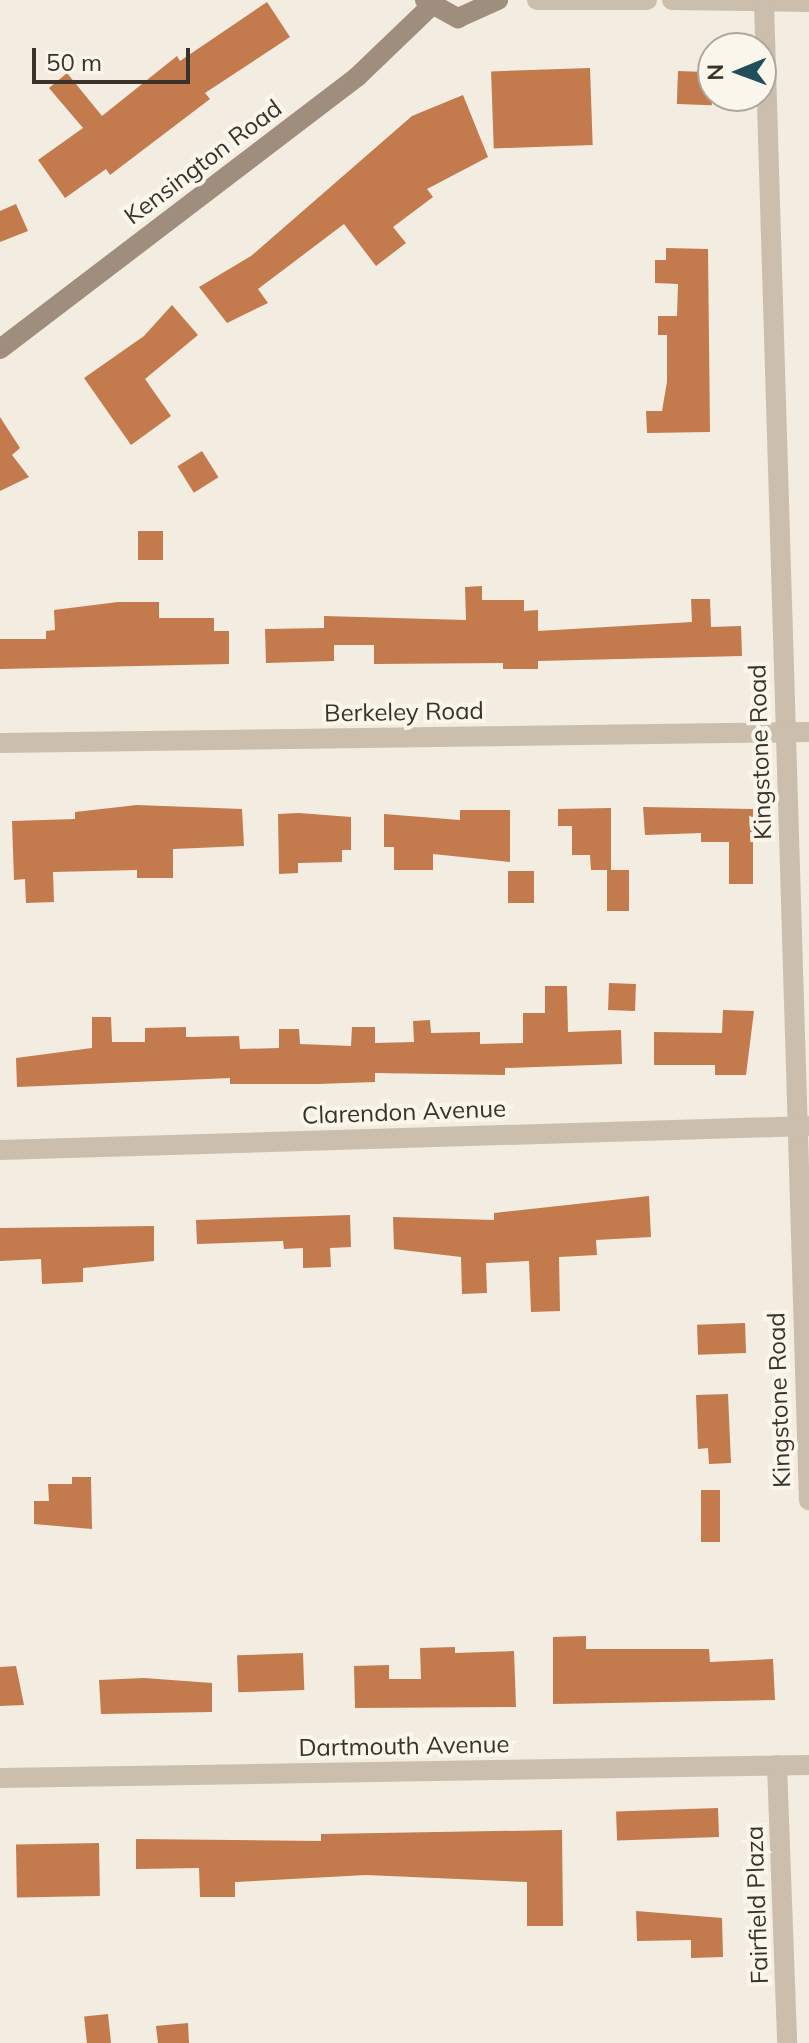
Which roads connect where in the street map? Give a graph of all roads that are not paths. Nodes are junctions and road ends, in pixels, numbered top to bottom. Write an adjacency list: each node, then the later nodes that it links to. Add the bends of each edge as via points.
1 (498, 0): 6 (street, via 472,17)
2 (537, 0): 3 (street)
3 (647, 0)
4 (672, 0): 7 (street)
5 (809, 2): 7 (street)
6 (428, 3): 8 (street, Kensington Road, via 357,77)
7 (764, 3): 10 (street, Kingstone Road)
8 (0, 349)
9 (809, 732): 10 (street, Berkeley Road)
10 (785, 733): 11 (street, Berkeley Road); 12 (street, Kingstone Road)
11 (0, 743)
12 (802, 1126): 13 (street, Clarendon Avenue); 14 (street, Kingstone Road)
13 (0, 1150)
14 (809, 1500)
15 (777, 1765): 16 (street, Dartmouth Avenue); 17 (street, Dartmouth Avenue); 18 (street, Fairfield Plaza)
16 (809, 1765)
17 (0, 1778)
18 (787, 2043)

